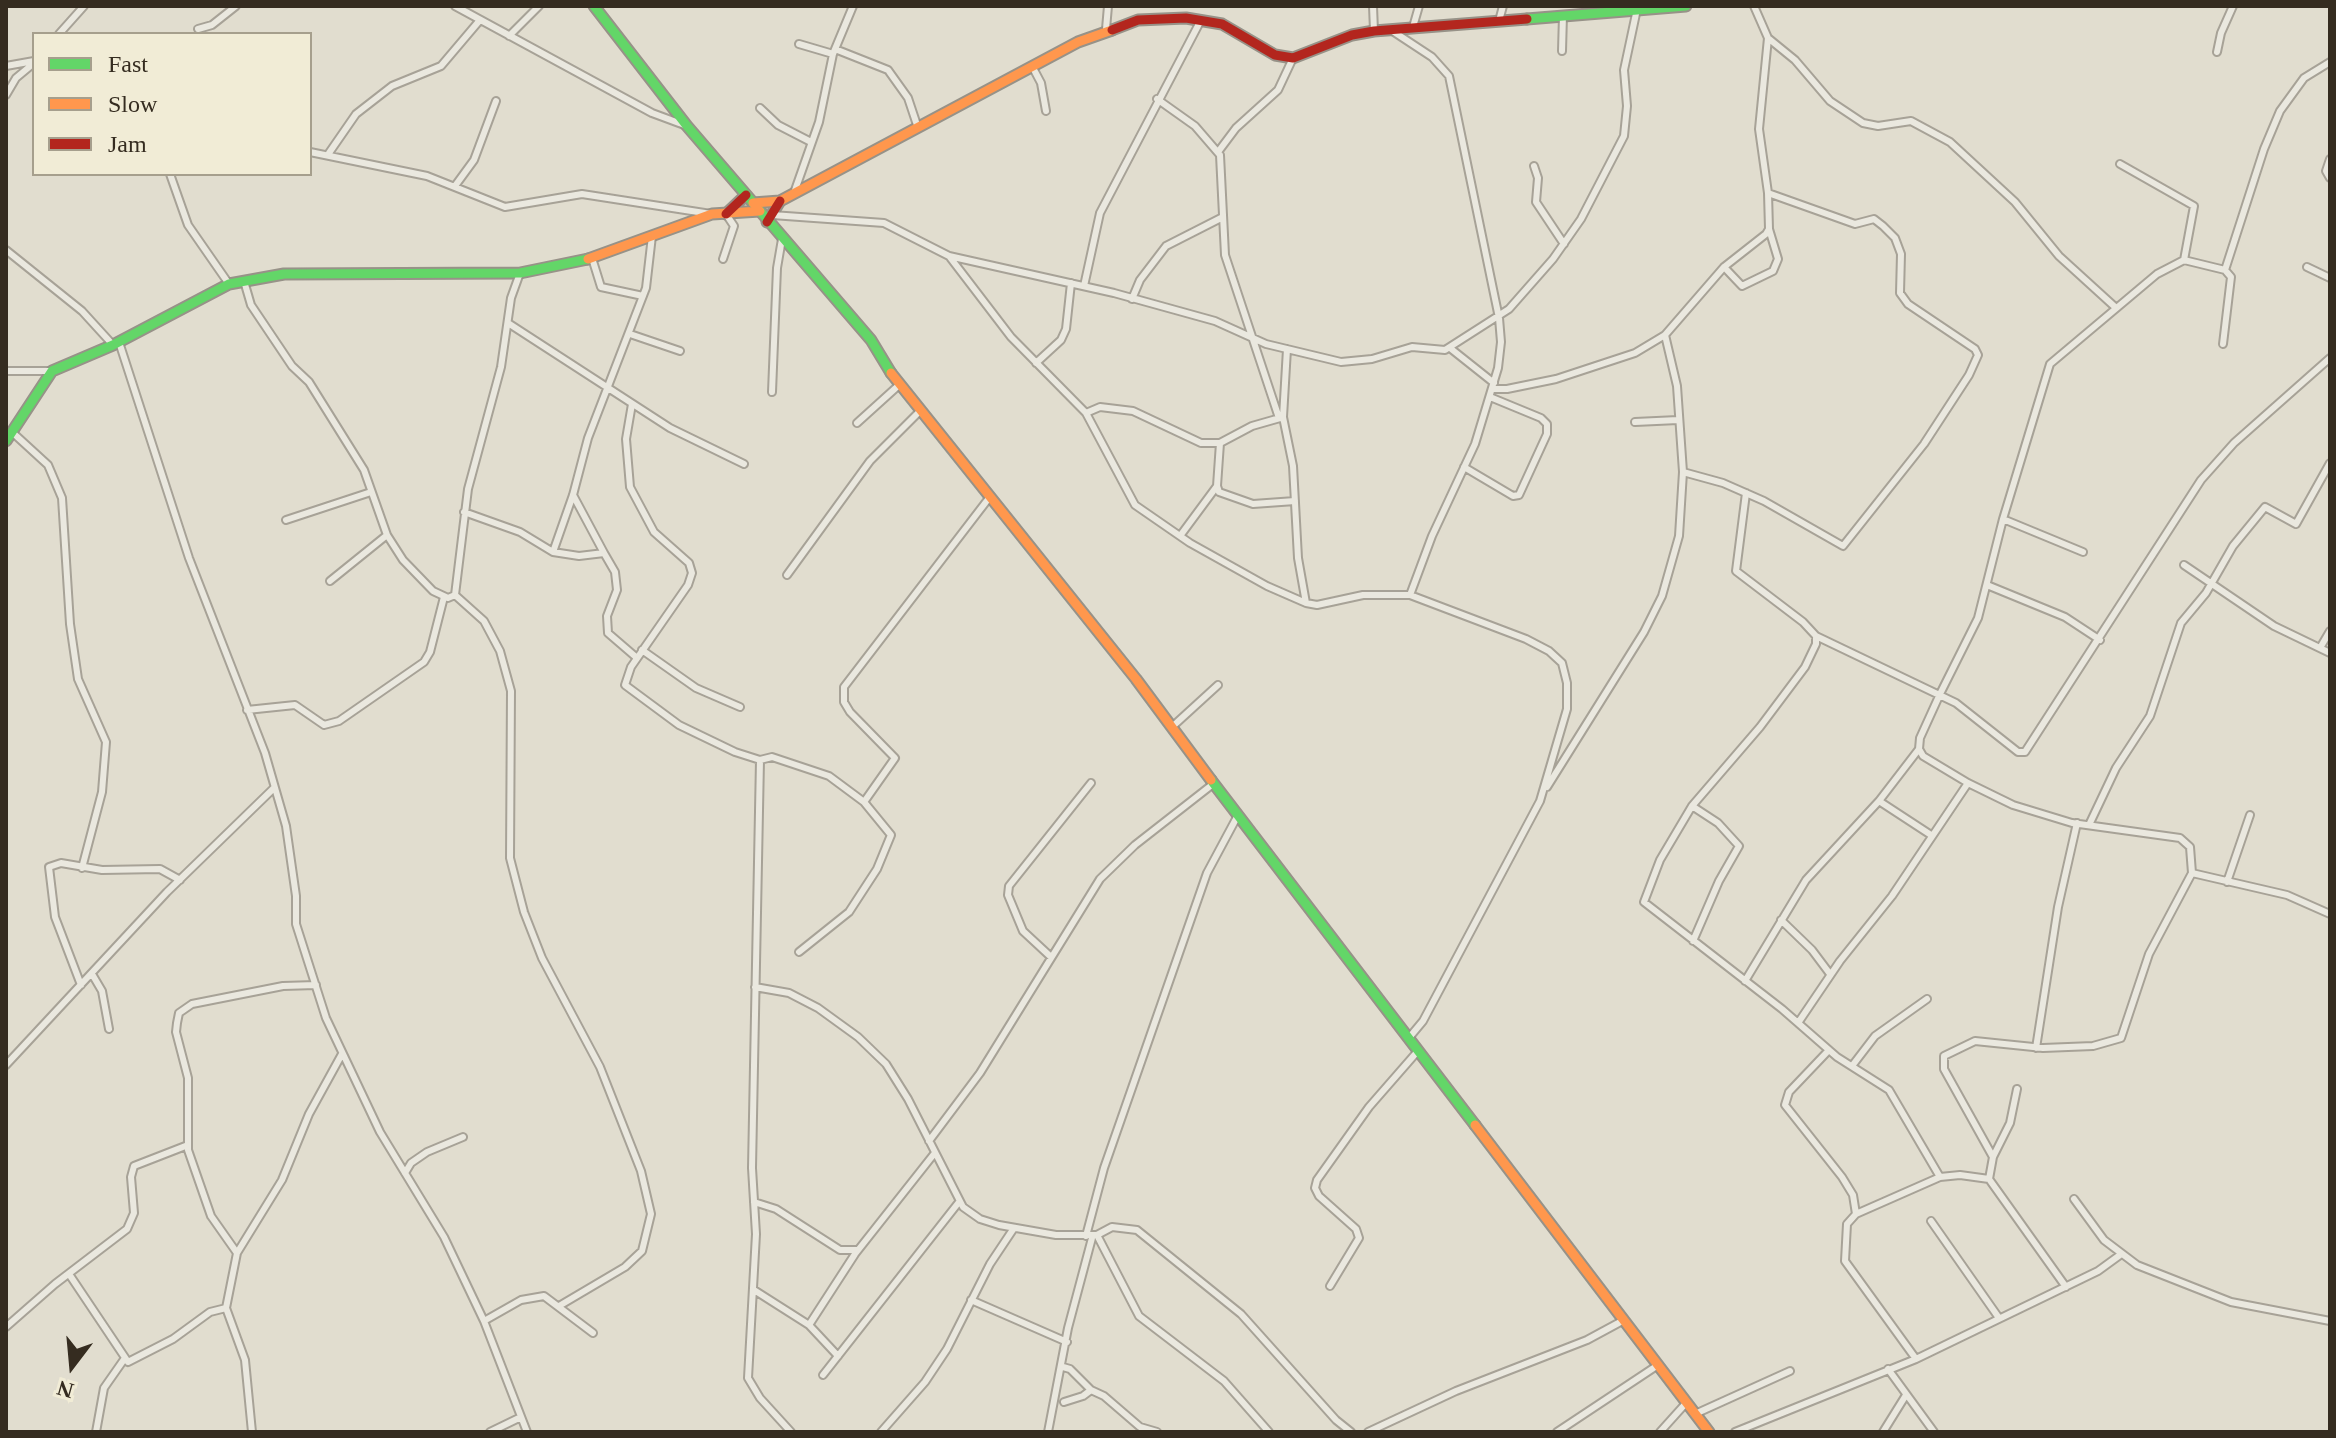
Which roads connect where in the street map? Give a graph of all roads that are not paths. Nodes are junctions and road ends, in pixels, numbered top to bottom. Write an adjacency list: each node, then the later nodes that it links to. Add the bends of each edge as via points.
1 (84, 6): 26 (street)
2 (236, 6): 22 (street)
3 (455, 6): 18 (street)
4 (539, 6): 27 (street)
5 (594, 6): 45 (main road)
6 (853, 6): 30 (street)
7 (1108, 6): 23 (street)
8 (1373, 6): 25 (street)
9 (1419, 6): 21 (street)
10 (1503, 6): 20 (street)
11 (1679, 6): 12 (main road); 15 (main road)
12 (1686, 6)
13 (1754, 6): 28 (street)
14 (2233, 6): 32 (street)
15 (1637, 9): 16 (main road); 68 (street, via 1624,70 1624,136)
16 (1578, 10): 17 (main road)
17 (1567, 12): 20 (main road); 31 (street)
18 (480, 20): 27 (street); 49 (street, via 441,66 392,86 356,114)
19 (1201, 20): 23 (main road, via 1138,20); 33 (main road, via 1233,29 1275,55); 40 (street)
20 (1499, 21): 21 (main road)
21 (1413, 27): 24 (main road)
22 (198, 29)
23 (1106, 29): 38 (main road)
24 (1390, 30): 25 (main road); 86 (street, via 1432,57 1449,76)
25 (1374, 31): 33 (main road)
26 (61, 32)
27 (509, 36): 45 (street, via 642,108)
28 (1768, 38): 57 (street, via 1759,129); 85 (street, via 1830,101 1863,123 1911,121 1950,142)
29 (799, 44): 30 (street)
30 (834, 51): 44 (street, via 888,70 908,98); 46 (street)
31 (1562, 51)
32 (2217, 52)
33 (1293, 58): 48 (street, via 1278,90)
34 (32, 62): 37 (street)
35 (2330, 62): 76 (street, via 2304,78 2280,111)
36 (32, 64): 39 (street)
37 (6, 66)
38 (1032, 66): 43 (street); 44 (main road)
39 (6, 95)
40 (1157, 99): 48 (street, via 1195,126); 82 (street, via 1100,213)
41 (496, 101): 55 (street, via 474,160)
42 (760, 108): 46 (street, via 778,125)
43 (1046, 111)
44 (917, 125): 56 (main road)
45 (687, 126): 58 (main road)
46 (811, 142): 56 (street)
47 (312, 152): 49 (street)
48 (1218, 152): 64 (street, via 1223,167)
49 (329, 153): 55 (street)
50 (2330, 159): 54 (street)
51 (2120, 164): 73 (street, via 2194,206)
52 (1534, 166): 68 (street, via 1536,202)
53 (171, 176): 81 (street, via 188,225)
54 (2330, 178)
55 (455, 186): 61 (street, via 505,207 582,194)
56 (794, 193): 59 (main road)
57 (1768, 193): 65 (street); 120 (street, via 1855,224 1874,219 1895,238 1901,254 1900,293 1908,304 1978,355 1924,444 1843,546)
58 (749, 199): 59 (main road); 60 (main road); 62 (main road)
59 (780, 201): 63 (main road)
60 (760, 211): 62 (main road); 63 (main road)
61 (712, 214): 62 (main road); 66 (main road)
62 (726, 214): 72 (street, via 734,226)
63 (770, 218): 67 (main road); 70 (street, via 884,223)
64 (1221, 218): 84 (street, via 1166,246); 90 (street, via 1230,275)
65 (1769, 229): 74 (street); 74 (street, via 1778,259 1773,271 1742,286)
66 (652, 236): 71 (main road); 83 (street)
67 (782, 239): 100 (main road, via 871,340); 103 (street)
68 (1564, 244): 86 (street)
69 (6, 250): 91 (street)
70 (949, 256): 80 (street); 97 (street)
71 (592, 258): 77 (main road); 83 (street, via 601,287)
72 (723, 259)
73 (2184, 260): 76 (street); 85 (street)
74 (1724, 267): 89 (street)
75 (2307, 267): 78 (street)
76 (2225, 270): 92 (street, via 2231,277 2231,297)
77 (520, 273): 79 (main road, via 321,273); 87 (street)
78 (2330, 278)
79 (244, 281): 81 (main road); 119 (street, via 251,305 309,382 364,470)
80 (1071, 283): 82 (street); 97 (street, via 1066,329)
81 (229, 284): 91 (main road)
82 (1084, 286): 84 (street)
83 (643, 296): 88 (street)
84 (1132, 299): 90 (street, via 1215,321)
85 (2115, 307): 125 (street, via 2050,364)
86 (1499, 318): 93 (street); 102 (street, via 1501,342)
87 (508, 323): 101 (street); 124 (street)
88 (630, 334): 95 (street); 101 (street)
89 (1665, 335): 102 (street, via 1635,353 1556,379); 108 (street, via 1677,386)
90 (1255, 340): 94 (street); 107 (street)
91 (116, 343): 99 (main road); 151 (street)
92 (2223, 344)
93 (1450, 348): 94 (street, via 1412,347 1353,363); 102 (street)
94 (1287, 349): 107 (street)
95 (680, 351)
96 (2330, 358): 143 (street, via 2234,443 2201,480)
97 (1036, 363): 106 (street)
98 (6, 371): 99 (street)
99 (52, 371): 111 (main road)
100 (899, 385): 105 (main road); 110 (street)
101 (607, 388): 104 (street); 121 (street)
102 (1492, 390): 116 (street); 116 (street, via 1541,418 1547,434 1519,495)
103 (772, 392)
104 (632, 404): 115 (street); 145 (street, via 626,439 630,487 654,532 689,563 692,573)
105 (920, 411): 122 (main road); 133 (street, via 870,461)
106 (1086, 413): 113 (street, via 1100,407 1133,411 1190,440); 128 (street, via 1135,505)
107 (1281, 418): 113 (street); 123 (street)
108 (1678, 420): 109 (street); 117 (street)
109 (1635, 422)
110 (857, 423)
111 (12, 432): 112 (main road); 168 (street, via 48,465 59,488 78,679 106,742 102,792)
112 (6, 441)
113 (1220, 443): 118 (street)
114 (2330, 463): 136 (street, via 2296,524 2265,507 2233,546)
115 (744, 464)
116 (1464, 467): 138 (street)
117 (1683, 472): 120 (street); 159 (street, via 1677,547 1662,596)
118 (1217, 486): 123 (street, via 1243,502); 128 (street)
119 (371, 492): 126 (street); 127 (street)
120 (1746, 493): 142 (street, via 1736,571)
121 (573, 495): 129 (street); 131 (street)
122 (989, 498): 152 (main road); 161 (street, via 844,687 850,712 895,758)
123 (1295, 501): 140 (street)
124 (464, 512): 129 (street, via 520,532); 137 (street)
125 (2003, 519): 130 (street); 135 (street)
126 (286, 520)
127 (387, 535): 134 (street); 139 (street, via 403,560)
128 (1180, 536): 140 (street)
129 (553, 552): 131 (street)
130 (2083, 552)
131 (604, 553): 147 (street, via 615,572 617,590 607,616 608,633)
132 (2184, 565): 136 (street)
133 (787, 575)
134 (330, 581)
135 (1987, 585): 143 (street, via 2065,617); 149 (street, via 1978,618)
136 (2211, 585): 144 (street); 166 (street, via 2175,634 2150,716 2116,768)
137 (455, 595): 139 (street); 217 (street, via 484,621 500,651 511,691 510,858 524,912 542,958 600,1067 641,1171 651,1214 642,1251)
138 (1410, 595): 140 (street); 159 (street, via 1526,639 1562,663 1567,709)
139 (444, 597): 151 (street, via 424,662 339,721 324,725 295,705)
140 (1306, 603)
141 (2330, 631): 144 (street)
142 (1816, 636): 149 (street); 162 (street, via 1805,667)
143 (2100, 640): 149 (street, via 2025,752)
144 (2320, 648): 146 (street)
145 (642, 650): 147 (street); 150 (street, via 696,688)
146 (2330, 653)
147 (637, 658): 154 (street, via 624,680 628,688 679,725)
148 (1218, 685): 152 (street)
149 (1940, 694): 153 (street)
150 (740, 707)
151 (247, 710): 158 (street)
152 (1172, 727): 157 (main road)
153 (1919, 749): 156 (street); 160 (street)
154 (760, 760): 161 (street, via 772,757 813,770); 182 (street)
155 (1091, 783): 176 (street, via 1009,886 1023,931)
156 (1968, 783): 165 (street, via 2013,805); 167 (street)
157 (1213, 784): 164 (main road); 176 (street, via 1100,879)
158 (274, 788): 170 (street); 181 (street, via 286,826 296,924)
159 (1540, 801): 186 (street, via 1423,1021)
160 (1879, 801): 167 (street); 173 (street, via 1828,854)
161 (864, 802): 175 (street, via 888,829 888,845 849,912)
162 (1692, 806): 174 (street, via 1739,846); 174 (street, via 1643,897 1649,908)
163 (2250, 815): 171 (street)
164 (1237, 817): 186 (main road); 208 (street, via 1207,873 1104,1168)
165 (2077, 823): 166 (street); 187 (street)
166 (2089, 825): 169 (street, via 2188,842)
167 (1931, 835): 178 (street, via 1892,896)
168 (82, 868): 170 (street, via 160,869); 180 (street, via 61,863 48,872 55,917)
169 (2192, 873): 171 (street); 187 (street, via 2154,941 2121,1038 2093,1046)
170 (180, 880): 177 (street)
171 (2227, 882): 172 (street, via 2287,895)
172 (2330, 914)
173 (1781, 920): 178 (street); 179 (street)
174 (1693, 941): 179 (street)
175 (799, 952)
176 (1051, 957): 195 (street, via 980,1073)
177 (92, 974): 180 (street); 185 (street, via 102,991)
178 (1830, 974): 184 (street)
179 (1745, 981): 184 (street)
180 (81, 985): 191 (street)
181 (316, 985): 190 (street); 196 (street, via 207,1000 179,1013 176,1032 188,1078)
182 (755, 987): 195 (street, via 789,993 858,1037 895,1077); 203 (street)
183 (1927, 999): 192 (street, via 1875,1036)
184 (1798, 1023): 188 (street)
185 (109, 1029)
186 (1408, 1039): 189 (main road)
187 (2036, 1048): 198 (street, via 1975,1041 1944,1056 1944,1069)
188 (1829, 1050): 192 (street); 205 (street, via 1797,1082 1785,1105 1842,1177)
189 (1417, 1052): 213 (street, via 1317,1180 1319,1196 1356,1229 1359,1238); 220 (main road)
190 (342, 1054): 199 (street); 210 (street, via 282,1180)
191 (6, 1065)
192 (1852, 1066): 200 (street, via 1895,1098)
193 (2017, 1089): 198 (street, via 2010,1123)
194 (463, 1137): 199 (street, via 427,1152)
195 (929, 1141): 197 (street)
196 (188, 1145): 210 (street, via 211,1216); 212 (street, via 134,1166 132,1222)
197 (934, 1154): 204 (street); 209 (street)
198 (1993, 1157): 201 (street)
199 (405, 1173): 221 (street, via 444,1237)
200 (1940, 1177): 201 (street); 205 (street)
201 (1989, 1179): 214 (street)
202 (2074, 1199): 211 (street)
203 (754, 1202): 209 (street, via 776,1209 840,1250); 215 (street)
204 (959, 1202): 207 (street, via 980,1219); 227 (street)
205 (1856, 1214): 229 (street, via 1847,1224 1845,1261)
206 (1931, 1221): 219 (street)
207 (1014, 1228): 208 (street); 216 (street)
208 (1091, 1236): 226 (street); 249 (street, via 1139,1316 1224,1381); 250 (street, via 1112,1227 1137,1230 1241,1314)
209 (858, 1250): 223 (street)
210 (237, 1253): 218 (street)
211 (2120, 1255): 214 (street); 222 (street, via 2217,1297)
212 (69, 1274): 224 (street); 228 (street)
213 (1330, 1286)
214 (2066, 1287): 219 (street)
215 (754, 1290): 223 (street); 245 (street, via 748,1378)
216 (971, 1300): 226 (street); 246 (street, via 925,1382)
217 (559, 1306): 221 (street, via 550,1297 530,1296); 225 (street)
218 (226, 1308): 228 (street, via 210,1312 134,1362); 242 (street, via 245,1360)
219 (1999, 1318): 229 (street)
220 (1624, 1320): 230 (main road); 251 (street)
221 (484, 1321): 240 (street)
222 (2330, 1321)
223 (809, 1325): 227 (street)
224 (6, 1327)
225 (593, 1333)
226 (1067, 1342): 231 (street)
227 (838, 1356): 234 (street)
228 (125, 1358): 241 (street, via 104,1388)
229 (1916, 1359): 232 (street)
230 (1658, 1365): 238 (main road); 252 (street)
231 (1063, 1367): 235 (street); 247 (street)
232 (1888, 1369): 236 (street); 255 (street)
233 (1790, 1371): 239 (street)
234 (823, 1375)
235 (1091, 1390): 237 (street); 248 (street, via 1140,1427)
236 (1906, 1395): 256 (street); 257 (street)
237 (1064, 1402)
238 (1687, 1402): 239 (main road); 253 (street)
239 (1695, 1414): 254 (main road)
240 (521, 1417): 243 (street); 244 (street)
241 (96, 1432)
242 (252, 1432)
243 (490, 1432)
244 (527, 1432)
245 (791, 1432)
246 (881, 1432)
247 (1048, 1432)
248 (1157, 1432)
249 (1269, 1432)
250 (1351, 1432)
251 (1368, 1432)
252 (1557, 1432)
253 (1660, 1432)
254 (1709, 1432)
255 (1735, 1432)
256 (1883, 1432)
257 (1934, 1432)

